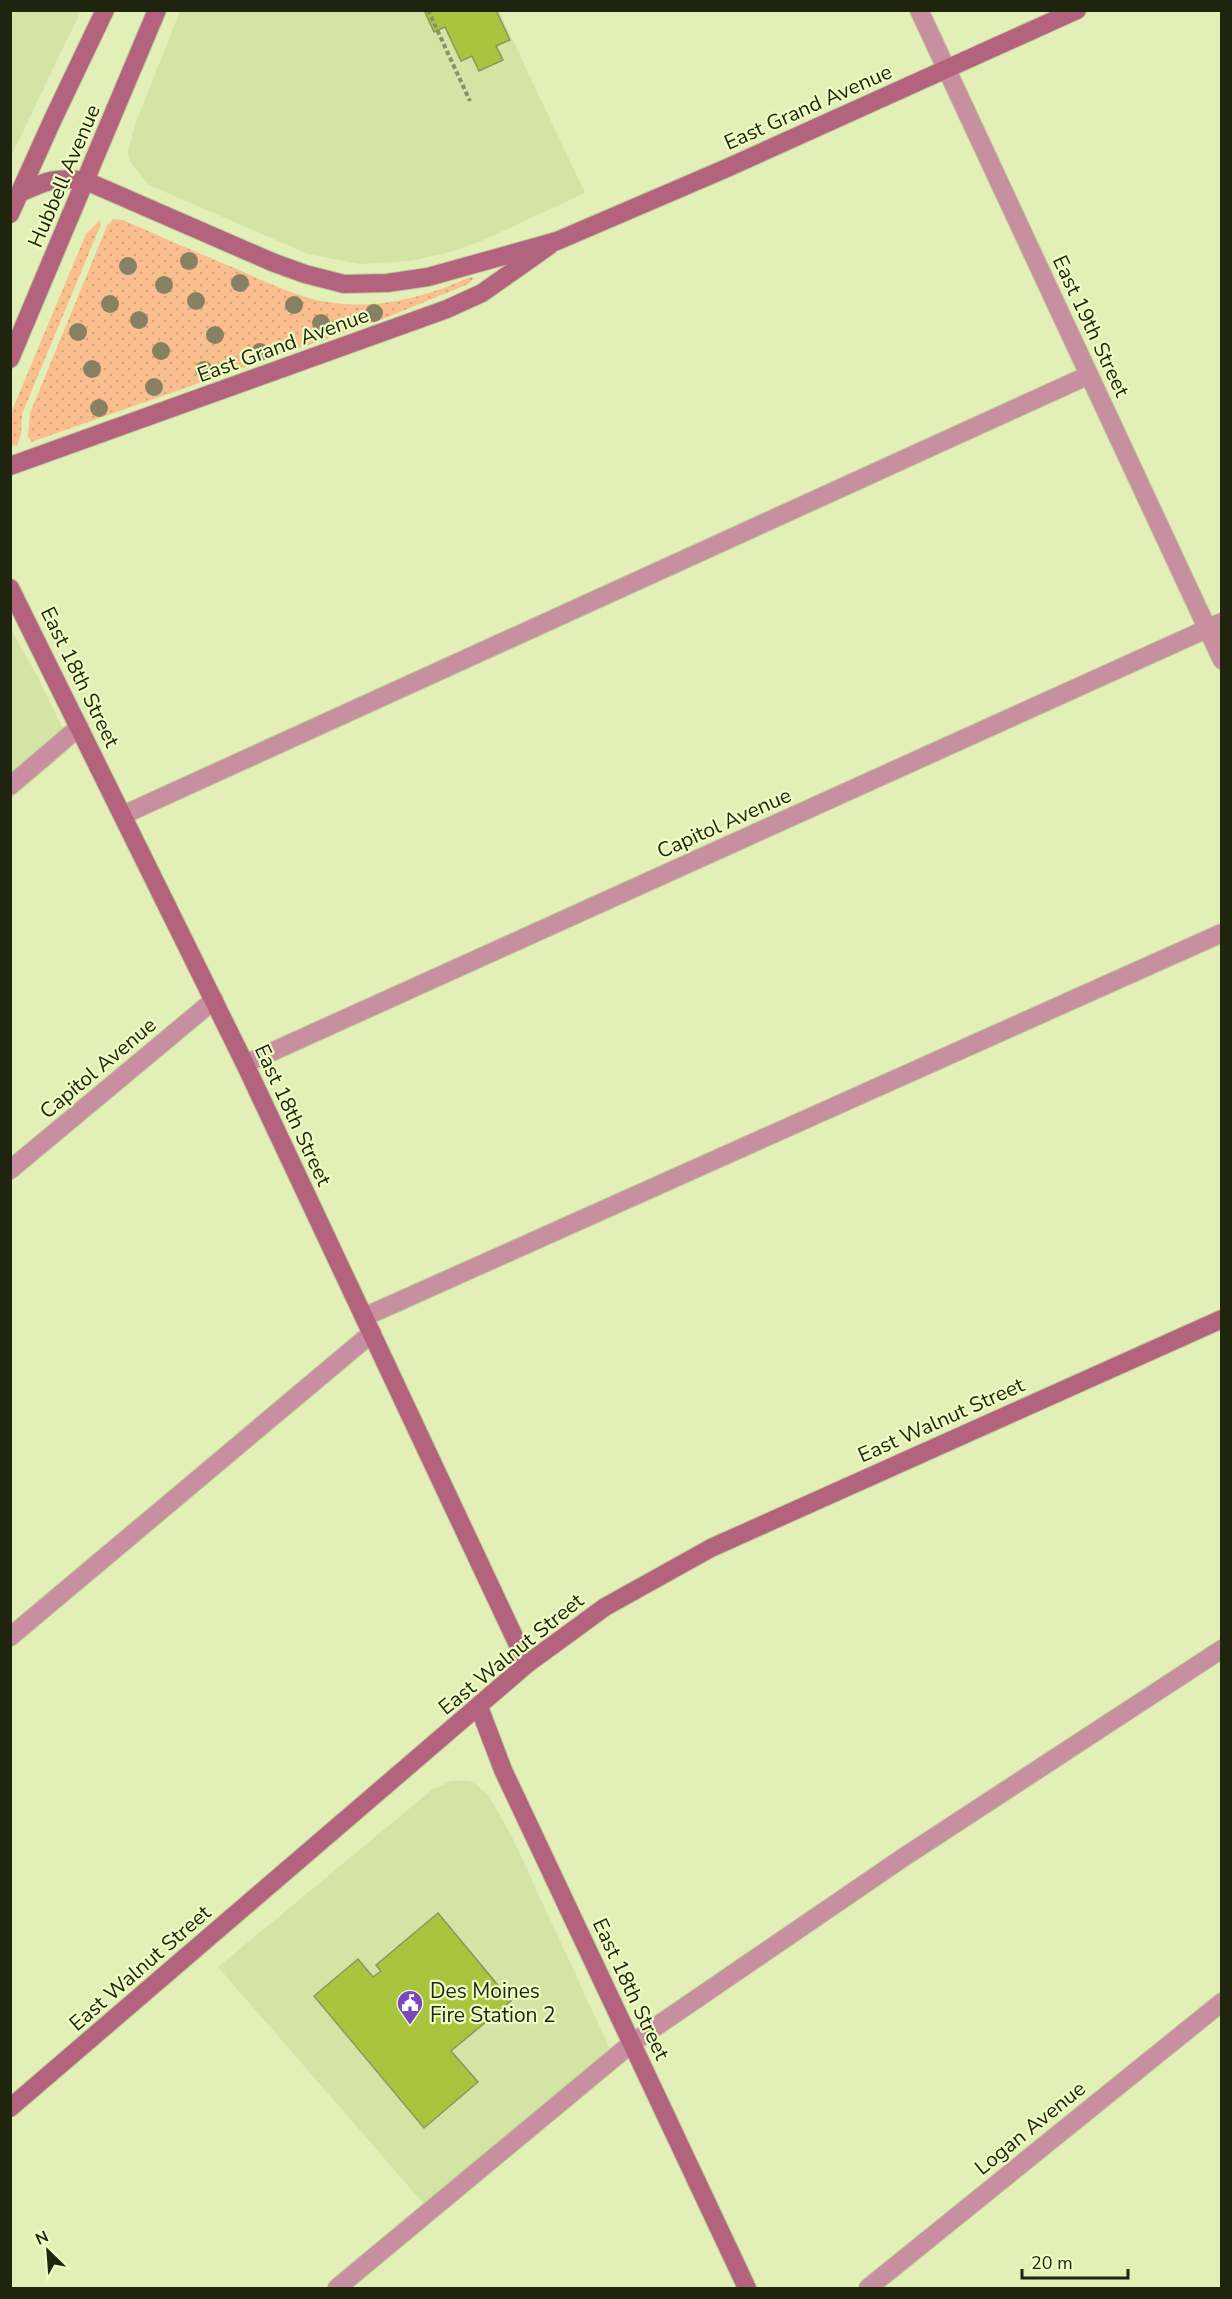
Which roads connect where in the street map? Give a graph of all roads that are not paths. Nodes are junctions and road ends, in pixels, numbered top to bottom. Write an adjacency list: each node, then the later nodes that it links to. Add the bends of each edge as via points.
1 (105, 10): 7 (street, Hubbell Avenue)
2 (157, 10): 6 (street, Hubbell Avenue)
3 (919, 10): 5 (street, East 19th Street)
4 (1077, 10): 5 (street, East Grand Avenue)
5 (947, 69): 9 (street, East Grand Avenue); 11 (street, East 19th Street)
6 (86, 181): 7 (street, East Grand Avenue, via 45,181); 9 (street, East Grand Avenue, via 272,262 344,284 428,277); 10 (street, Hubbell Avenue)
7 (20, 193): 8 (street, Hubbell Avenue)
8 (10, 214)
9 (557, 241): 12 (street, East Grand Avenue, via 483,293 447,309)
10 (10, 359)
11 (1089, 375): 14 (street, East 19th Street); 18 (street)
12 (10, 466)
13 (10, 588): 16 (street, East 18th Street)
14 (1214, 625): 15 (street, East 19th Street); 21 (street, Capitol Avenue)
15 (1221, 660)
16 (79, 727): 17 (street); 18 (street, East 18th Street)
17 (10, 786)
18 (123, 815): 20 (street, East 18th Street)
19 (1221, 933): 24 (street)
20 (214, 1000): 21 (street, East 18th Street); 22 (street, Capitol Avenue)
21 (245, 1064): 24 (street, East 18th Street)
22 (10, 1170)
23 (1221, 1319): 27 (street, East Walnut Street, via 711,1548 605,1607)
24 (368, 1325): 25 (street); 27 (street, East 18th Street)
25 (10, 1637)
26 (1221, 1649): 30 (street, via 904,1857)
27 (526, 1664): 28 (street, East Walnut Street)
28 (479, 1707): 30 (street, East 18th Street, via 503,1770); 31 (street, East Walnut Street)
29 (1221, 2002): 34 (street, Logan Avenue)
30 (632, 2043): 32 (street); 33 (street, East 18th Street)
31 (10, 2108)
32 (337, 2289)
33 (747, 2289)
34 (868, 2289)

